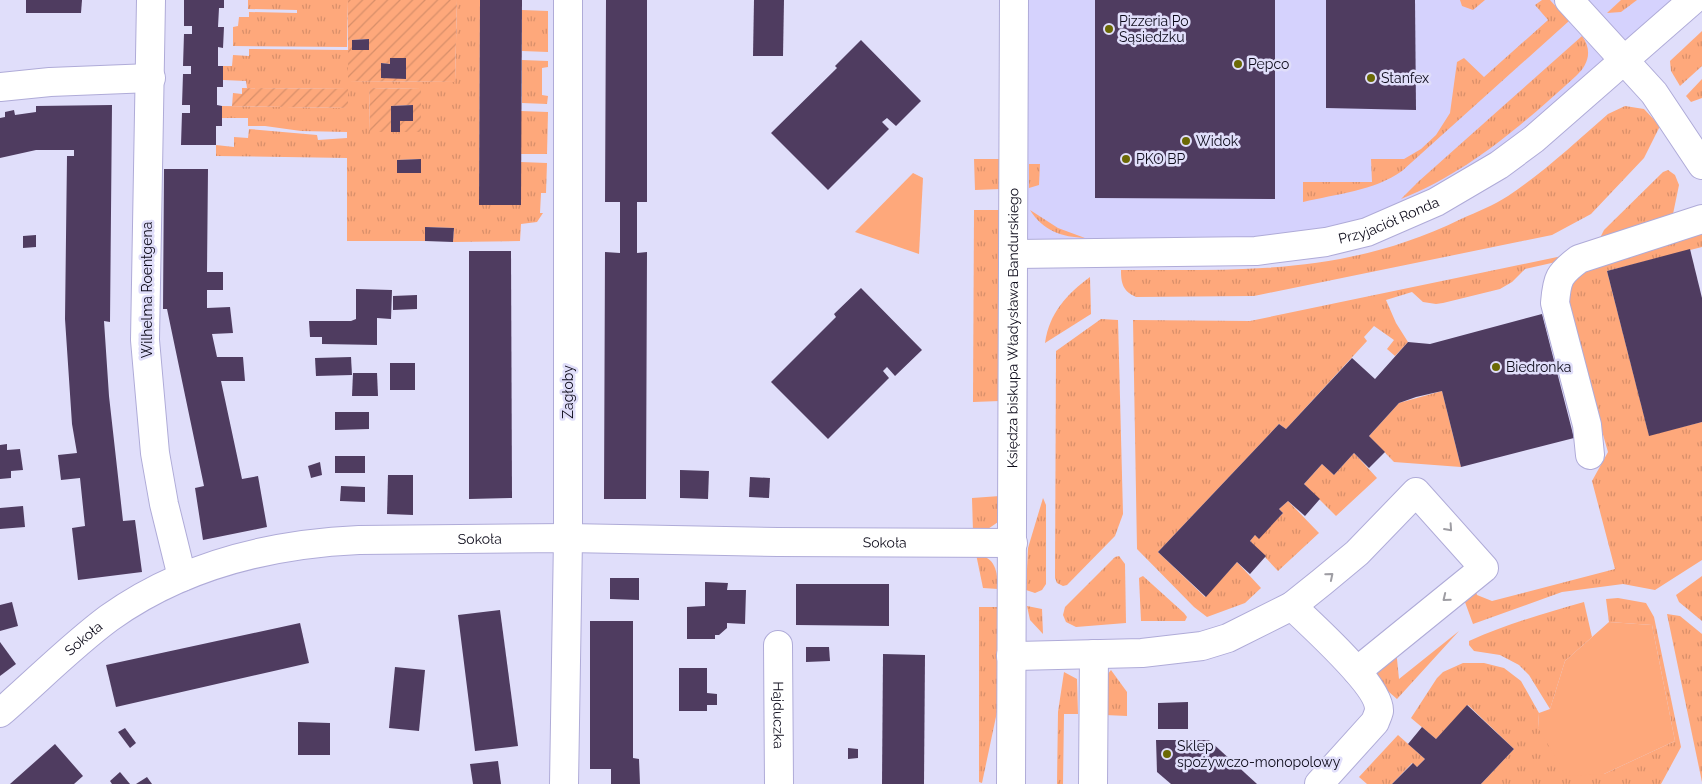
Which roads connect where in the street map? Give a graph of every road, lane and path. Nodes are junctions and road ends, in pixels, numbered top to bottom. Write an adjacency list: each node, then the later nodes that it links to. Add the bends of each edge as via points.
1 (151, 0): 7 (street, Wilhelma Roentgena)
2 (568, 0): 13 (street, Zagłoby)
3 (1014, 0): 11 (street, Księdza biskupa Władysława Bandurskiego)
4 (1569, 0): 6 (street)
5 (1693, 0): 6 (street, Przyjaciół Ronda)
6 (1624, 60): 9 (street, via 1654,93); 11 (street, Przyjaciół Ronda, via 1534,140 1499,165 1436,202 1367,232 1326,242 1256,251)
7 (151, 78): 8 (street); 15 (street, Wilhelma Roentgena, via 145,340 155,453)
8 (0, 87)
9 (1702, 165)
10 (1702, 219): 12 (street, via 1579,259 1556,282 1555,303 1587,425)
11 (1014, 254): 14 (street, Księdza biskupa Władysława Bandurskiego)
12 (1590, 455)
13 (568, 538): 14 (street, Sokoła); 15 (street, Sokoła, via 325,542 243,555); 22 (street, Zagłoby)
14 (1013, 543): 19 (street, Księdza biskupa Władysława Bandurskiego)
15 (182, 576): 21 (street, Sokoła, via 110,618)
16 (1292, 606): 18 (street, via 1228,638 1202,646); 20 (street); 20 (street, one-way to 20, via 1357,553 1416,492 1484,568)
17 (778, 645): 23 (street, Hajduczka)
18 (1094, 654): 19 (street); 25 (street)
19 (1011, 656): 24 (street, Księdza biskupa Władysława Bandurskiego)
20 (1357, 671): 26 (street, via 1375,698 1379,711 1375,722)
21 (0, 713)
22 (564, 784)
23 (779, 784)
24 (1011, 784)
25 (1093, 784)
26 (1319, 784)

